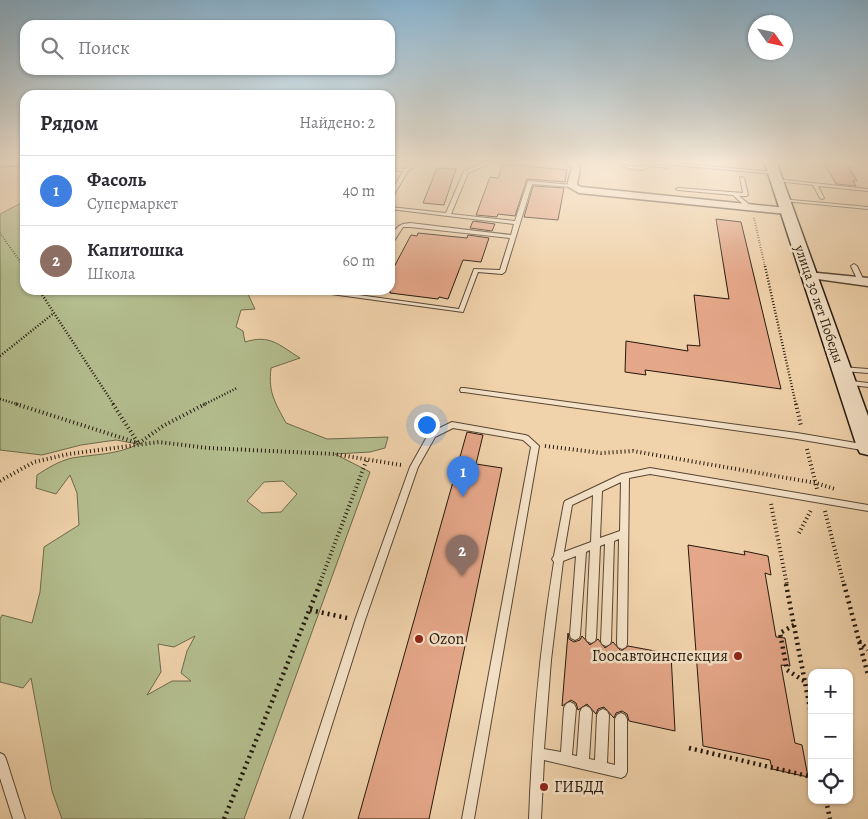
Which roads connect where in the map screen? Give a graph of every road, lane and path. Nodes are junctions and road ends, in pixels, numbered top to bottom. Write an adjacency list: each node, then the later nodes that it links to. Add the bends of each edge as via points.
1 (455, 199): 12 (lane)
2 (525, 199): 13 (lane)
3 (670, 199): 7 (street)
4 (740, 199): 7 (lane)
5 (783, 199): 6 (main road, улица 30 лет Победы)
6 (785, 205): 8 (street); 9 (lane, via 812,202); 20 (main road, улица 30 лет Победы)
7 (749, 207): 8 (street)
8 (761, 208): 32 (path, via 753,219)
9 (868, 208)
10 (395, 209): 11 (lane)
11 (417, 212): 12 (lane); 14 (lane)
12 (448, 215): 13 (lane)
13 (517, 223): 17 (lane)
14 (410, 225): 16 (lane, via 401,226); 17 (lane)
15 (1, 233): 18 (path)
16 (395, 235)
17 (513, 237): 23 (lane, via 502,272 476,270 461,311)
18 (20, 261)
19 (854, 266): 21 (lane)
20 (808, 275): 21 (street); 27 (main road, улица 30 лет Победы)
21 (865, 281)
22 (42, 295): 24 (path)
23 (347, 295)
24 (54, 313): 25 (path); 33 (path)
25 (0, 356)
26 (868, 371): 27 (lane)
27 (843, 375): 28 (lane); 35 (main road, улица 30 лет Победы)
28 (868, 385)
29 (237, 388): 33 (path, via 163,426)
30 (464, 390): 32 (lane)
31 (0, 398): 33 (path)
32 (804, 437): 35 (lane); 40 (path)
33 (138, 443): 36 (path, via 325,453); 39 (path, via 34,462)
34 (535, 446): 37 (lane, via 525,438 452,425 432,435); 40 (path, via 601,453 633,451); 82 (lane)
35 (868, 448)
36 (367, 459): 37 (path); 55 (path)
37 (414, 467): 56 (lane)
38 (625, 476): 41 (lane); 43 (lane, via 650,471); 50 (lane)
39 (0, 481)
40 (816, 483): 42 (path); 43 (path)
41 (598, 488): 52 (lane); 54 (lane, via 568,503)
42 (838, 490)
43 (821, 500): 46 (lane); 48 (path)
44 (779, 503): 57 (path, via 771,502)
45 (803, 508): 47 (path)
46 (868, 508)
47 (812, 509): 48 (path); 49 (path)
48 (824, 511): 60 (path)
49 (799, 532)
50 (624, 533): 51 (lane); 62 (lane)
51 (610, 538): 52 (lane); 61 (lane)
52 (597, 544): 53 (lane); 59 (lane)
53 (581, 550): 54 (lane); 58 (lane)
54 (557, 559): 72 (lane)
55 (310, 610): 56 (path); 80 (path)
56 (360, 620): 81 (lane)
57 (794, 625): 65 (path); 65 (path, via 780,633 781,651 787,670)
58 (575, 635)
59 (591, 638)
60 (858, 640): 63 (path); 64 (path)
61 (606, 641)
62 (622, 644)
63 (868, 650)
64 (868, 675)
65 (805, 681): 68 (path)
66 (570, 708): 74 (lane)
67 (586, 712): 75 (lane)
68 (811, 714)
69 (604, 715): 76 (lane)
70 (621, 719): 76 (lane, via 621,772)
71 (689, 748): 77 (path)
72 (537, 753): 74 (lane); 83 (lane)
73 (0, 759): 79 (lane)
74 (566, 760): 75 (lane)
75 (583, 763): 76 (lane)
76 (601, 768)
77 (808, 778)
78 (827, 804): 84 (path)
79 (19, 819)
80 (224, 819)
81 (296, 819)
82 (468, 819)
83 (535, 819)
84 (830, 819)

